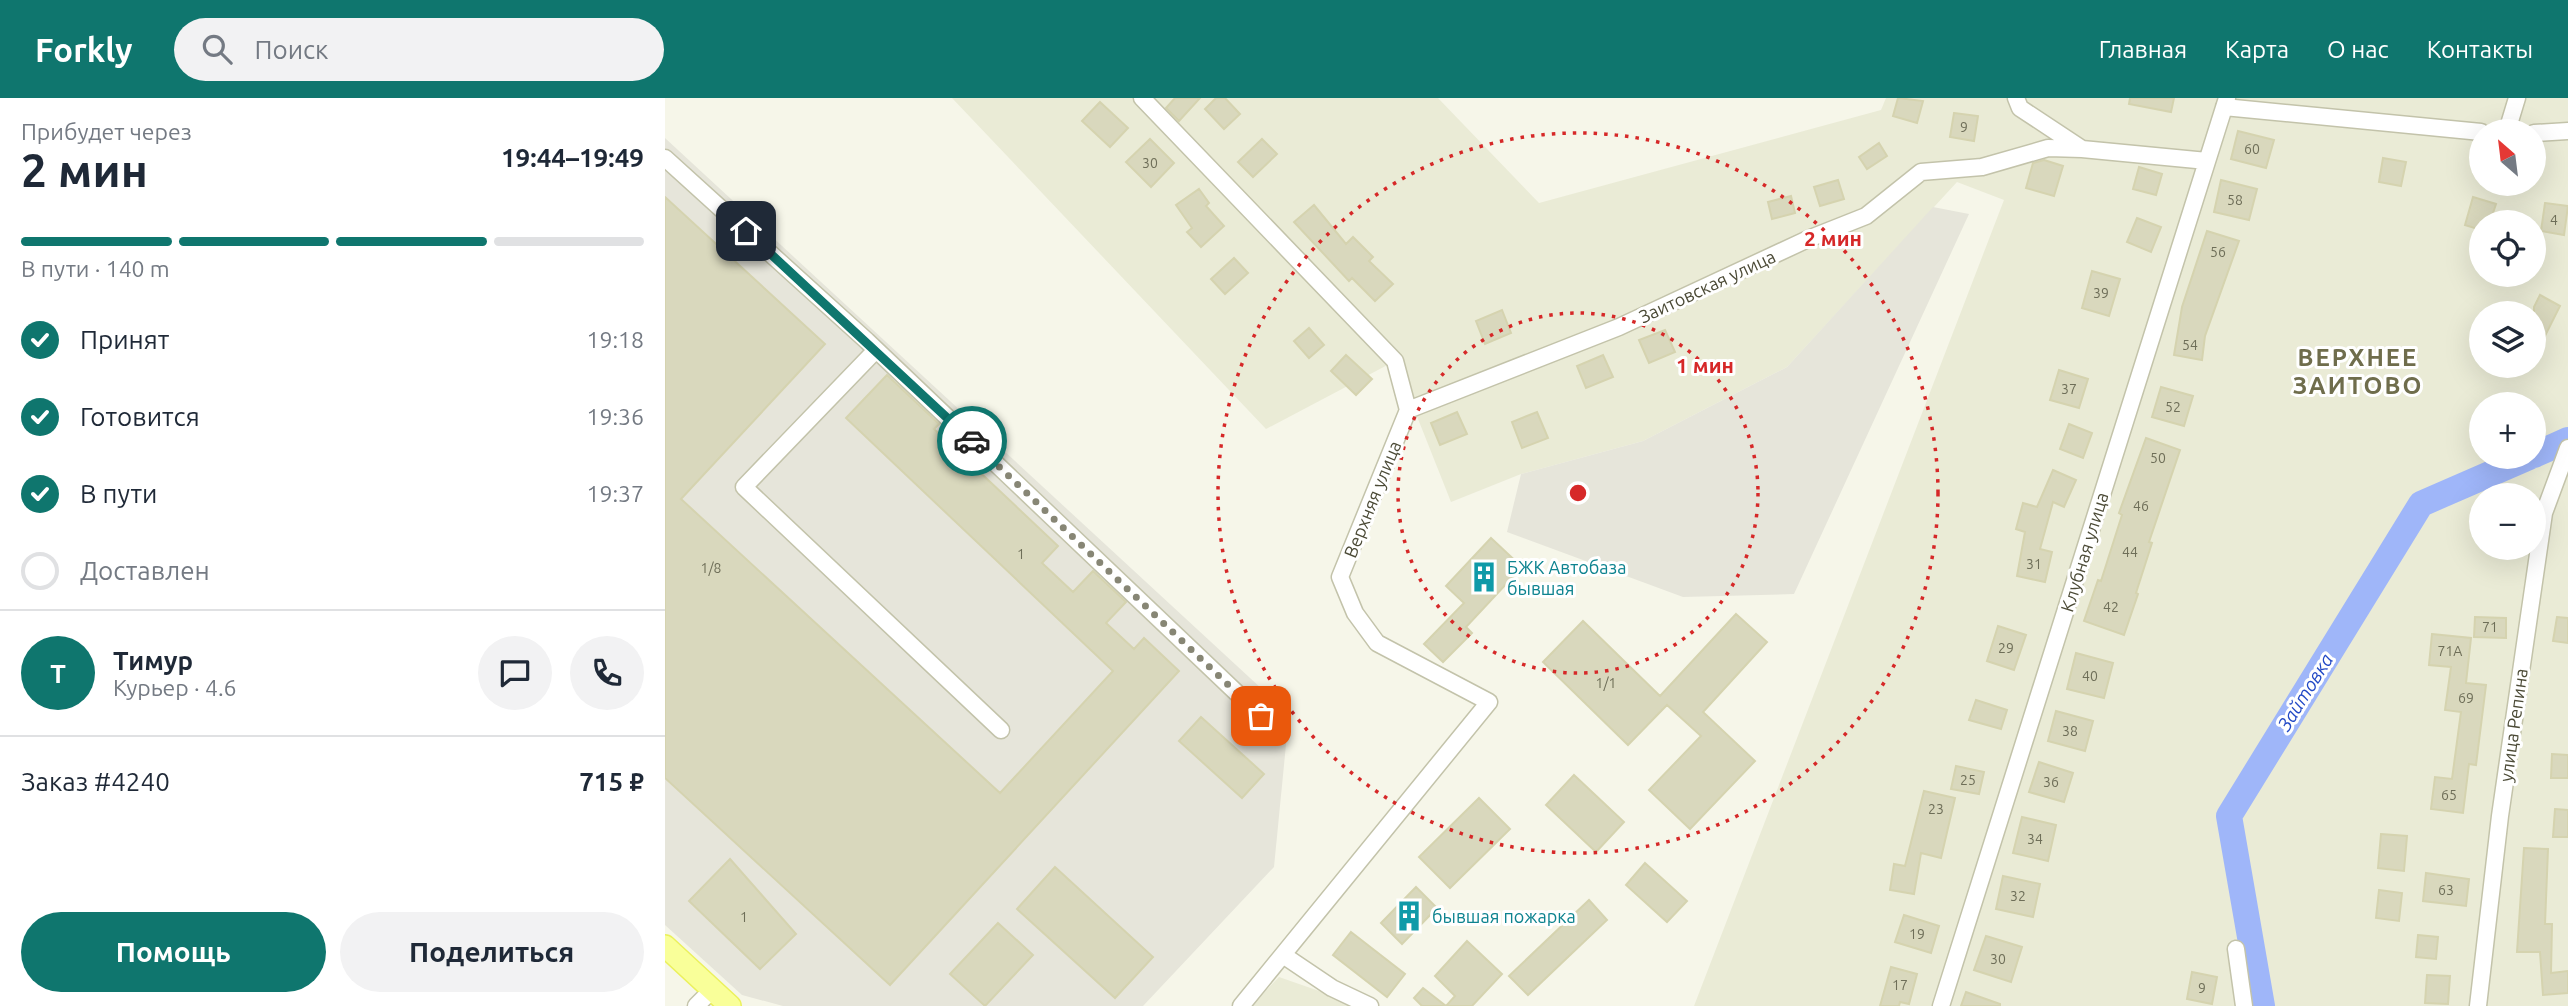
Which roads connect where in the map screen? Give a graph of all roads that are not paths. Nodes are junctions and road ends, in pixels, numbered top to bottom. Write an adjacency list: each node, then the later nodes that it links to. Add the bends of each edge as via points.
1 (1142, 98): 13 (street, via 1395,361)
2 (2016, 98): 9 (street, Заитовская улица, via 2020,108)
3 (2517, 98): 5 (street)
4 (2226, 103): 6 (street); 11 (street, Клубная улица)
5 (2511, 119)
6 (2469, 131)
7 (2568, 131): 8 (street)
8 (2546, 132)
9 (2082, 149): 11 (street, Заитовская улица); 13 (street, Заитовская улица, via 2048,148 1982,167 1921,172 1866,216 1619,327)
10 (665, 158): 12 (street)
11 (2207, 160): 25 (street, Клубная улица)
12 (876, 350): 15 (street); 16 (street, via 744,487)
13 (1408, 410): 19 (street, Верхняя улица, via 1340,577 1355,613 1377,643 1489,702)
14 (2567, 453): 27 (street, улица Репина, via 2545,513)
15 (1261, 716)
16 (1001, 730)
17 (665, 946): 20 (main road)
18 (2236, 949): 26 (street)
19 (1283, 955): 23 (street, Верхняя улица); 24 (street, via 1332,988)
20 (712, 989): 21 (street); 22 (main road)
21 (696, 1006)
22 (730, 1006)
23 (1241, 1006)
24 (1370, 1006)
25 (1941, 1006)
26 (2244, 1006)
27 (2477, 1006)

